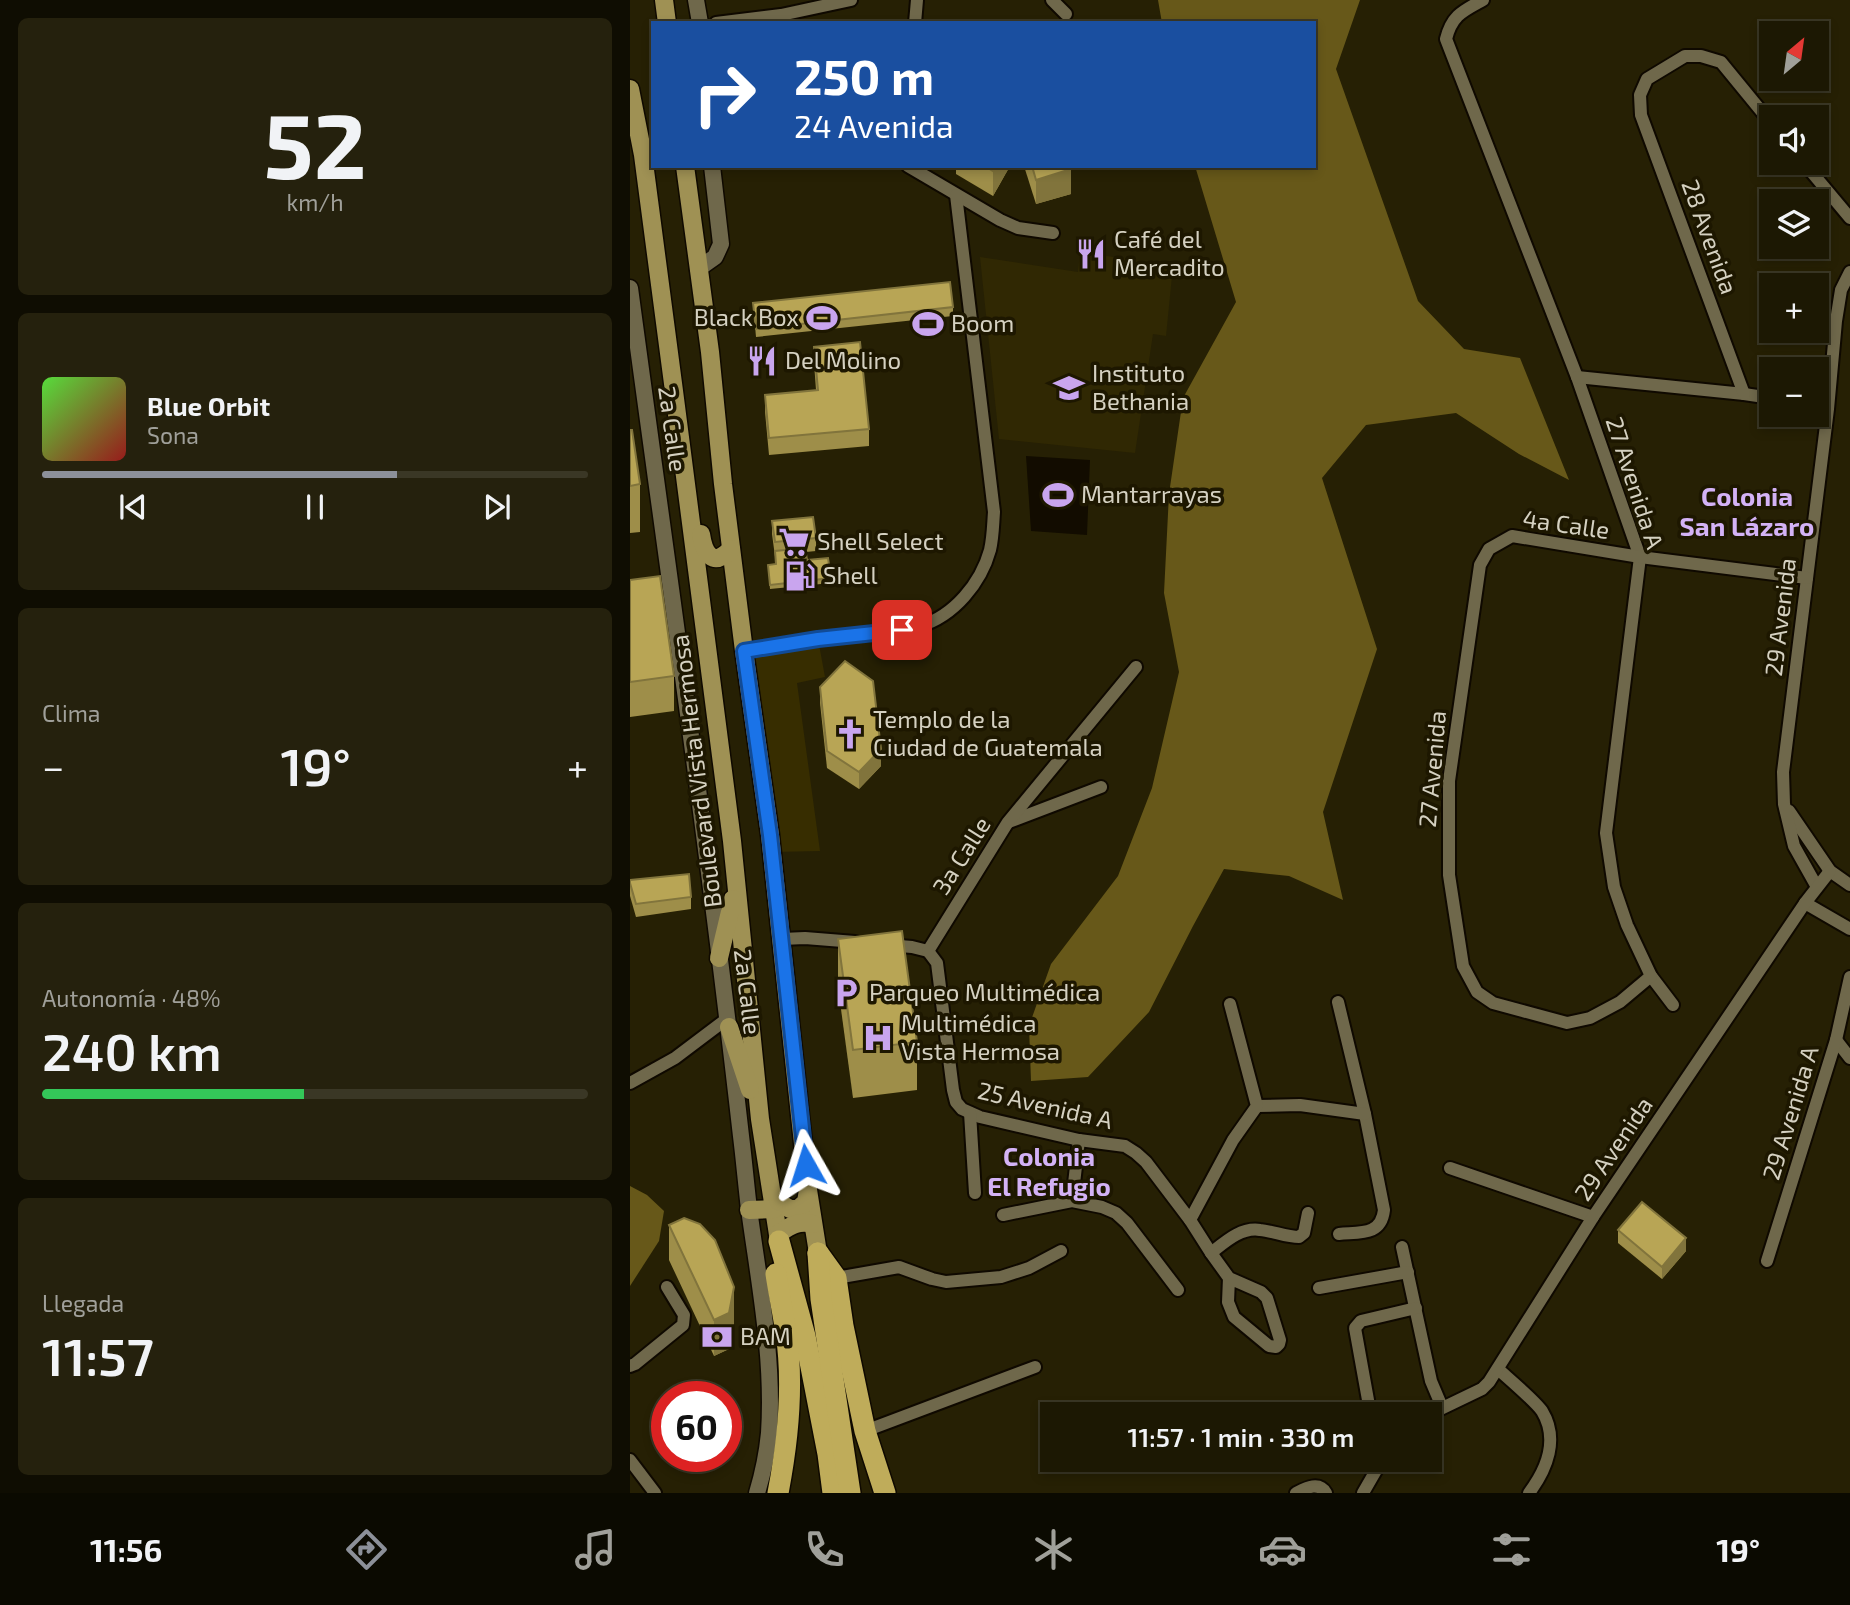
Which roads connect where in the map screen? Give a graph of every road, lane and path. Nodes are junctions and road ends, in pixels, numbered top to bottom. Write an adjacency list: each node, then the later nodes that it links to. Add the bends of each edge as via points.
1 (664, 0): 8 (main road)
2 (696, 0): 9 (street)
3 (851, 0): 10 (street)
4 (918, 0): 11 (street)
5 (1052, 0): 7 (street)
6 (1483, 0): 27 (street, 27 Avenida A, via 1458,14 1446,39)
7 (1066, 14)
8 (667, 21)
9 (700, 21)
10 (732, 21)
11 (916, 21)
12 (630, 89): 15 (main road, Boulevard Vista Hermosa)
13 (1759, 108): 29 (street, 28 Avenida, via 1721,62 1701,56 1685,56 1647,79 1640,95 1641,115)
14 (630, 139): 15 (main road)
15 (643, 155): 28 (main road, Boulevard Vista Hermosa)
16 (685, 168): 23 (main road)
17 (712, 168): 23 (street, via 720,244 715,257)
18 (911, 168): 20 (street)
19 (1814, 175): 21 (street)
20 (956, 195): 22 (street, via 1018,228); 36 (street, via 994,512 986,559 968,593 933,621 902,630)
21 (1850, 218)
22 (1053, 233)
23 (698, 269): 32 (main road)
24 (1850, 272): 26 (street, 29 Avenida, via 1841,290)
25 (630, 288): 49 (street, 2a Calle)
26 (1829, 364)
27 (1577, 377): 29 (street); 34 (street, 27 Avenida A)
28 (674, 391): 32 (main road, via 684,414 702,544 713,558); 42 (main road, Boulevard Vista Hermosa)
29 (1744, 394): 30 (street)
30 (1759, 396)
31 (1820, 427): 35 (street, 29 Avenida)
32 (731, 549): 36 (main road)
33 (1489, 549): 34 (street, 4a Calle, via 1512,536); 50 (street, 27 Avenida, via 1480,565 1448,781 1449,875 1463,966 1477,992 1493,1003 1567,1023 1590,1018 1620,1002)
34 (1640, 557): 35 (street, 4a Calle); 50 (street, 27 Avenida A, via 1606,833 1614,887 1626,925)
35 (1807, 578): 39 (street, 29 Avenida, via 1783,772)
36 (744, 651): 47 (main road)
37 (1136, 667): 40 (street, 3a Calle)
38 (1101, 787): 40 (street)
39 (1784, 804): 41 (street); 44 (street, 29 Avenida, via 1794,846)
40 (1008, 822): 48 (street, 3a Calle)
41 (1830, 871): 43 (street); 44 (street, 29 Avenida)
42 (736, 885): 49 (main road); 62 (main road, Boulevard Vista Hermosa)
43 (1850, 885)
44 (1817, 887): 45 (street, 29 Avenida)
45 (1805, 903): 46 (street); 72 (street, 29 Avenida)
46 (1850, 929)
47 (782, 939): 48 (street); 65 (main road)
48 (928, 951): 60 (street, 25 Avenida A, via 937,963 956,1102)
49 (719, 958): 55 (street, 2a Calle)
50 (1651, 976): 54 (street, 27 Avenida A)
51 (1850, 977): 56 (street, 29 Avenida A)
52 (1338, 1002): 61 (street)
53 (1230, 1004): 59 (street)
54 (1674, 1005)
55 (728, 1023): 58 (street); 62 (main road); 69 (street, 2a Calle)
56 (1836, 1040): 57 (street); 81 (street, 29 Avenida A)
57 (1850, 1058)
58 (630, 1083)
59 (1257, 1106): 61 (street, via 1300,1105); 73 (street)
60 (970, 1113): 63 (street, 25 Avenida A); 66 (street)
61 (1365, 1114): 75 (street, via 1383,1216 1372,1230)
62 (760, 1119): 68 (main road, Boulevard Vista Hermosa)
63 (1079, 1140): 67 (street); 73 (street, 25 Avenida A, via 1125,1146 1136,1153)
64 (1450, 1168): 72 (street)
65 (808, 1190): 68 (main road, via 806,1202 798,1209); 74 (main road)
66 (975, 1193)
67 (1072, 1201): 71 (street); 87 (street, via 1116,1213)
68 (773, 1204): 69 (main road); 76 (main road, Boulevard Vista Hermosa)
69 (749, 1210): 100 (street, 2a Calle, via 770,1395 769,1434)
70 (1308, 1213): 80 (street, via 1299,1237 1246,1230)
71 (1003, 1215)
72 (1593, 1217): 91 (street, 29 Avenida)
73 (1190, 1220): 80 (street, 25 Avenida A)
74 (813, 1224): 76 (main road, via 796,1223); 79 (main road)
75 (1339, 1234)
76 (778, 1237): 101 (highway, via 776,1274 790,1393); 102 (highway, via 805,1336 828,1454)
77 (1402, 1247): 82 (street)
78 (1061, 1251): 83 (street, via 1001,1277 946,1282 899,1267)
79 (818, 1253): 83 (highway); 102 (highway)
80 (1211, 1253): 84 (street, 25 Avenida A)
81 (1767, 1261)
82 (1408, 1272): 86 (street); 88 (street)
83 (836, 1278): 95 (highway)
84 (1229, 1278): 84 (street, via 1228,1302 1234,1317 1276,1347 1280,1340 1267,1298)
85 (667, 1287): 89 (street, via 684,1315 683,1325)
86 (1318, 1287)
87 (1178, 1290)
88 (1416, 1308): 92 (street, via 1362,1321 1355,1328); 93 (street)
89 (630, 1366)
90 (1035, 1367): 95 (street)
91 (1498, 1369): 94 (street, 29 Avenida, via 1482,1389); 107 (street, via 1541,1410 1549,1431 1547,1463)
92 (1368, 1402)
93 (1440, 1402)
94 (1442, 1407)
95 (865, 1431): 103 (highway)
96 (630, 1460): 99 (street)
97 (1375, 1472): 106 (street)
98 (1311, 1490): 104 (street); 105 (street, via 1318,1486)
99 (655, 1493)
100 (757, 1493)
101 (778, 1493)
102 (846, 1493)
103 (885, 1493)
104 (1296, 1493)
105 (1326, 1493)
106 (1363, 1493)
107 (1529, 1493)

